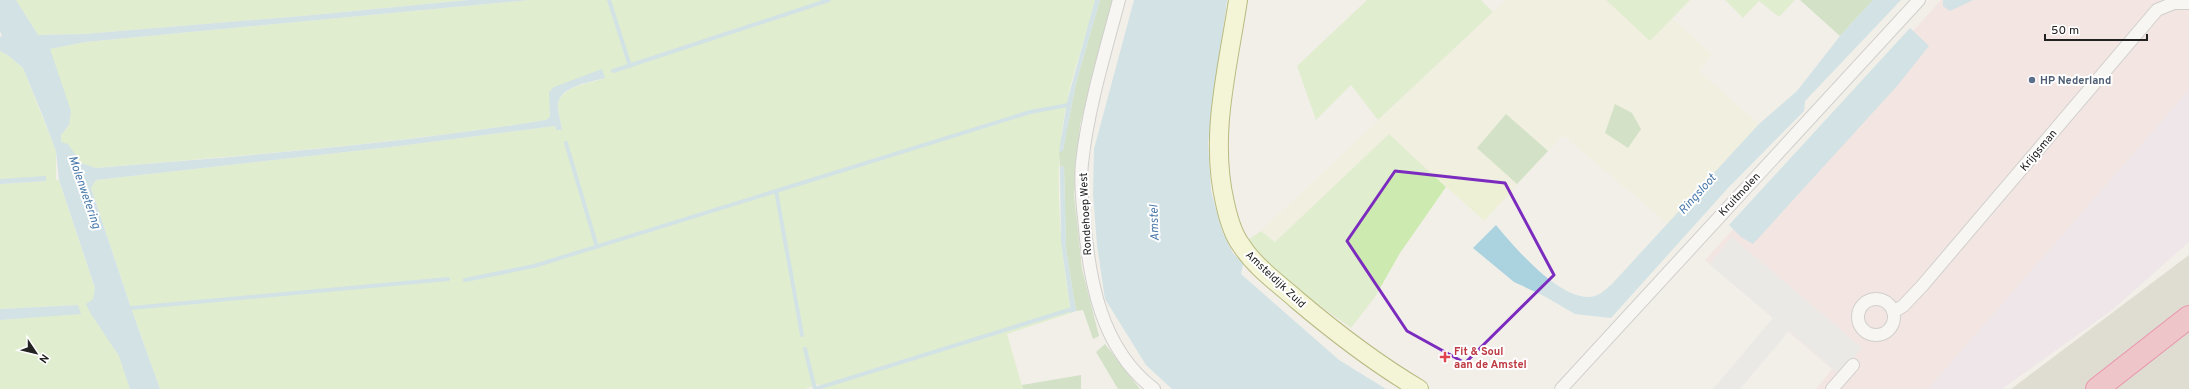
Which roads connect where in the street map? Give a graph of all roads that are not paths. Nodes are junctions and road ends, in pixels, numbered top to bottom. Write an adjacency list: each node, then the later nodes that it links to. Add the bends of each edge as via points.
1 (1119, 0): 8 (street, Rondehoep West, via 1097,83 1082,164 1087,259 1097,304 1117,347 1144,381)
2 (1238, 0): 9 (street, Amsteldijk Zuid, via 1226,65 1218,131 1222,190 1235,234 1241,246 1264,271 1336,333)
3 (1919, 0): 10 (street, Kruitmolen)
4 (2189, 3): 5 (street, Krijgsman, via 2174,3 2157,10 1922,286 1903,306)
5 (1893, 312)
6 (2189, 317): 12 (highway)
7 (1853, 365): 11 (street)
8 (1154, 389)
9 (1418, 389)
10 (1561, 389)
11 (1832, 389)
12 (2097, 389)

